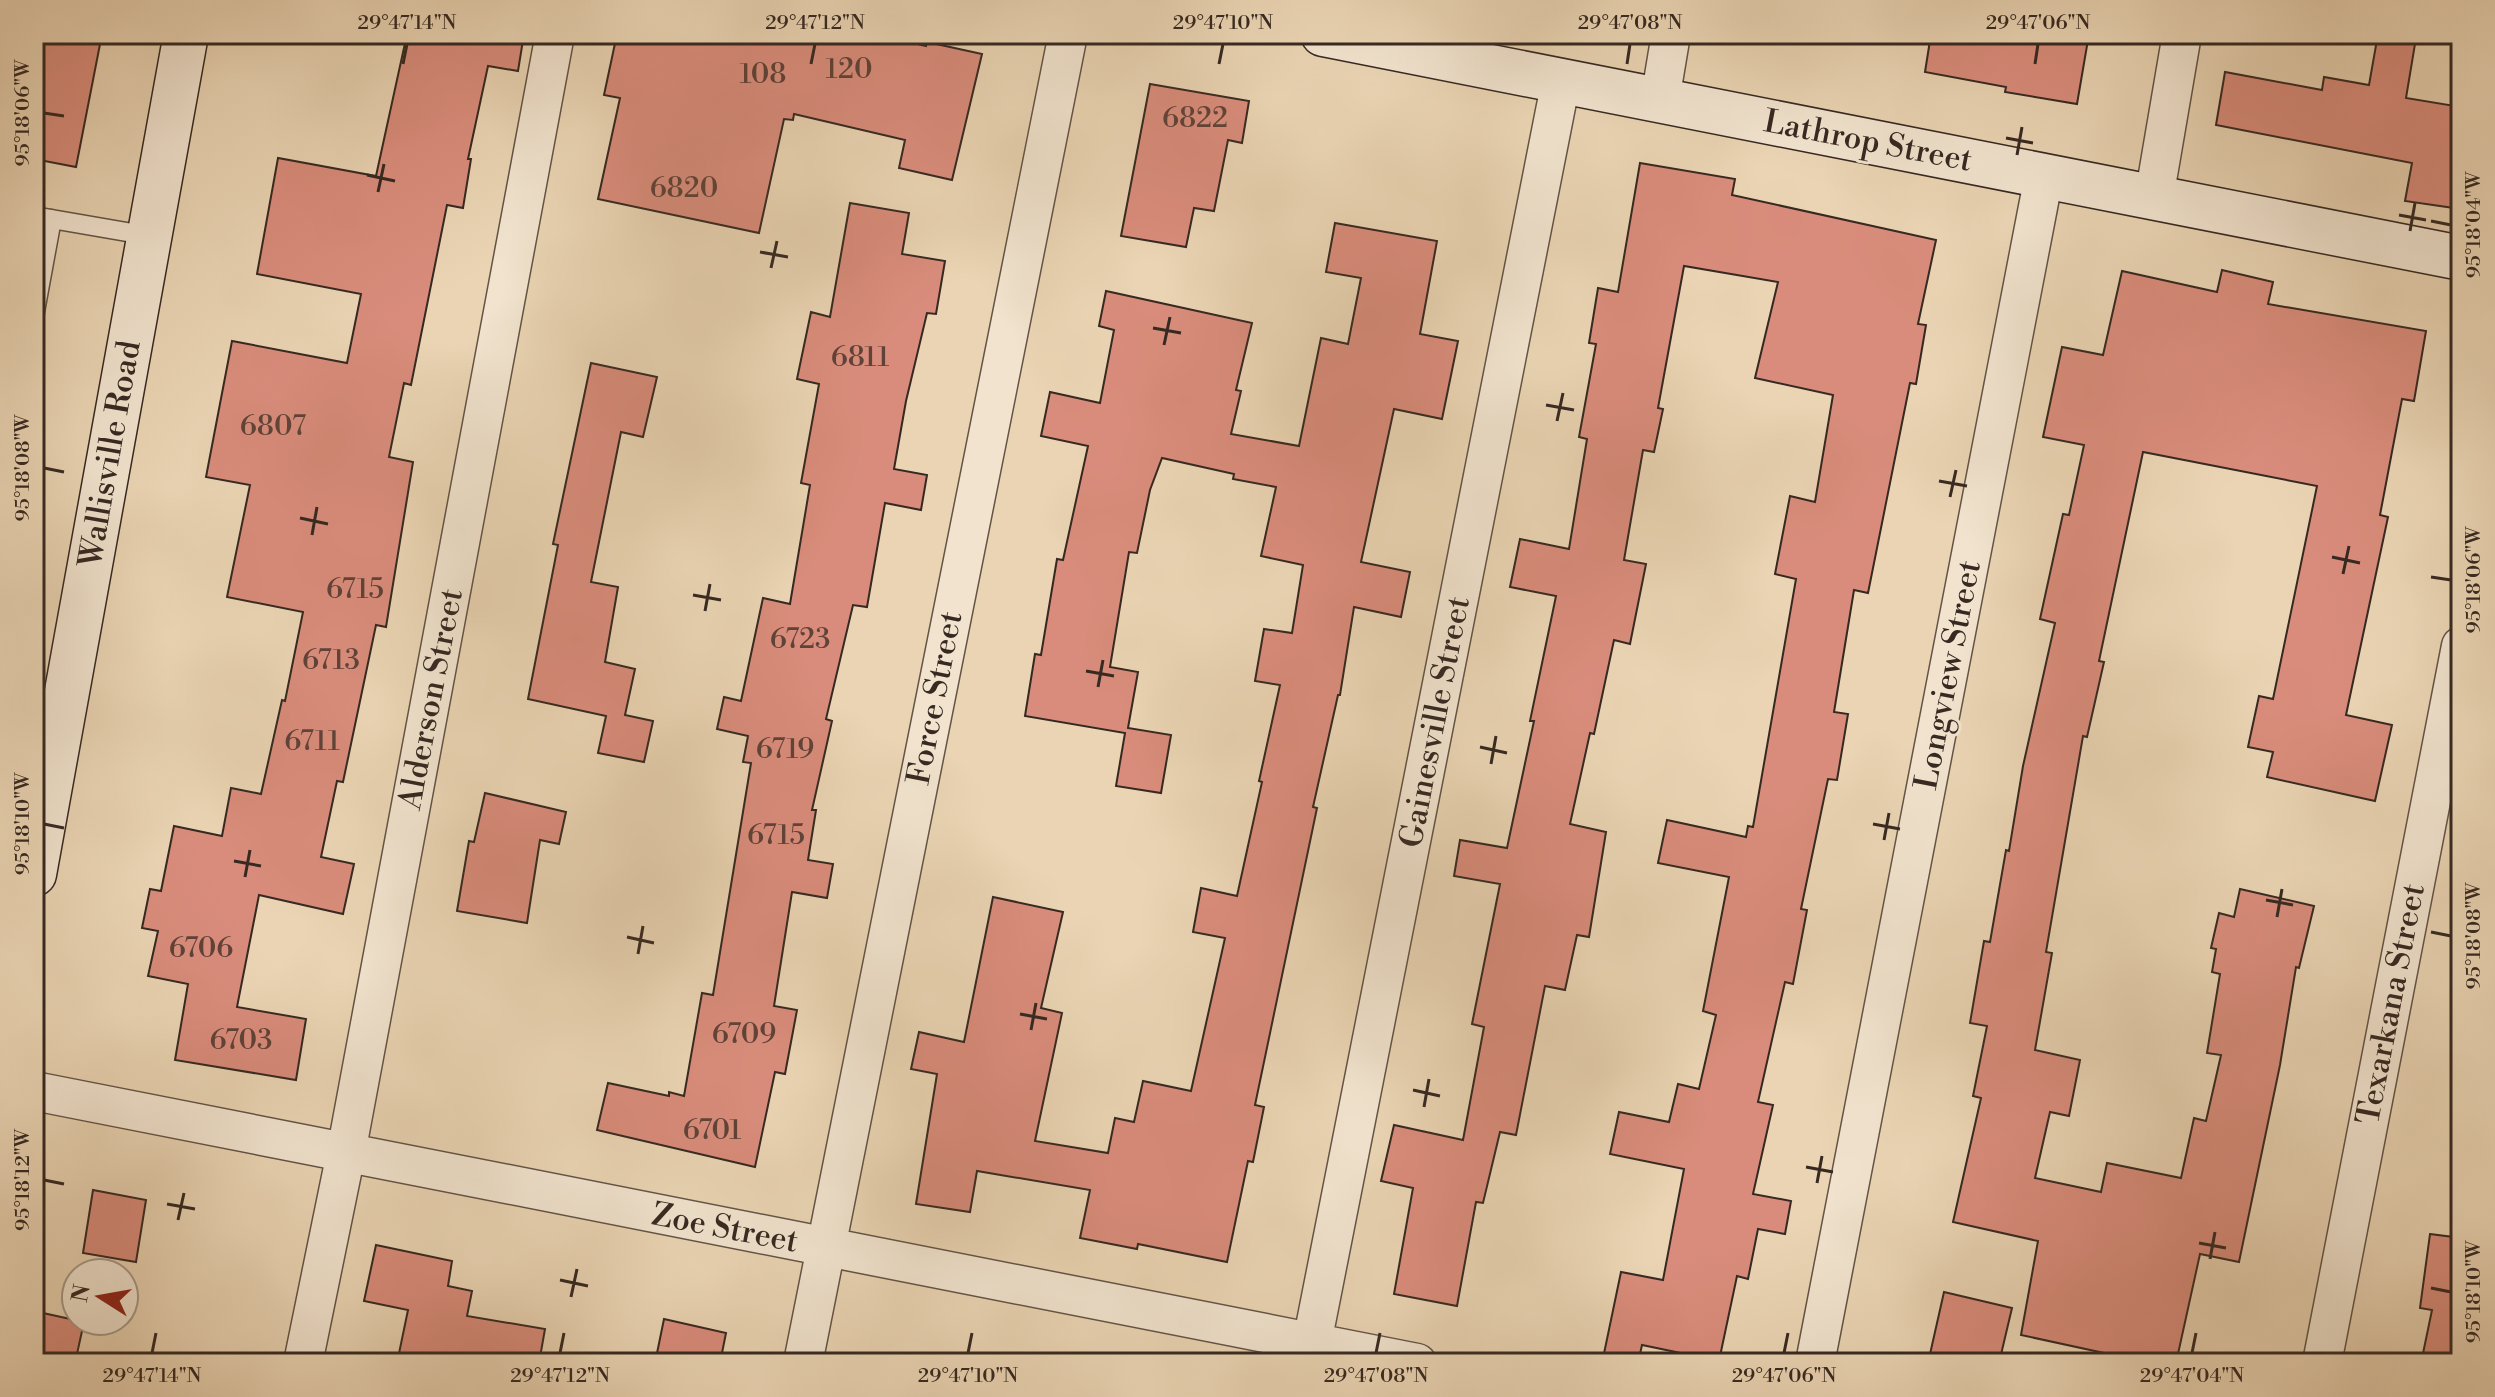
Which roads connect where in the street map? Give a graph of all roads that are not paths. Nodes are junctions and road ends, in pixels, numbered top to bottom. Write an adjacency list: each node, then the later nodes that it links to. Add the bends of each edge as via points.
1 (186, 34): 12 (street, Wallisville Road)
2 (555, 34): 18 (street, Alderson Street)
3 (1068, 34): 19 (street, Force Street)
4 (1323, 34): 7 (street, Lathrop Street)
5 (1671, 34): 8 (street)
6 (2182, 34): 10 (street)
7 (1561, 81): 8 (street, Lathrop Street); 20 (street, Gainesville Street)
8 (1660, 100): 9 (street, Lathrop Street)
9 (2044, 176): 10 (street, Lathrop Street); 24 (street, Longview Street)
10 (2154, 198): 13 (street, Lathrop Street)
11 (43, 218): 12 (lane); 14 (lane)
12 (150, 236): 16 (street, Wallisville Road)
13 (2461, 258)
14 (34, 317)
15 (2461, 646): 25 (street, Texarkana Street)
16 (34, 874)
17 (34, 1091): 18 (street, Zoe Street)
18 (346, 1153): 19 (street, Zoe Street); 21 (street, Alderson Street)
19 (826, 1248): 20 (street, Zoe Street); 22 (street, Force Street)
20 (1310, 1353): 23 (street, Zoe Street)
21 (303, 1363)
22 (803, 1363)
23 (1417, 1363)
24 (1815, 1363)
25 (2322, 1363)

